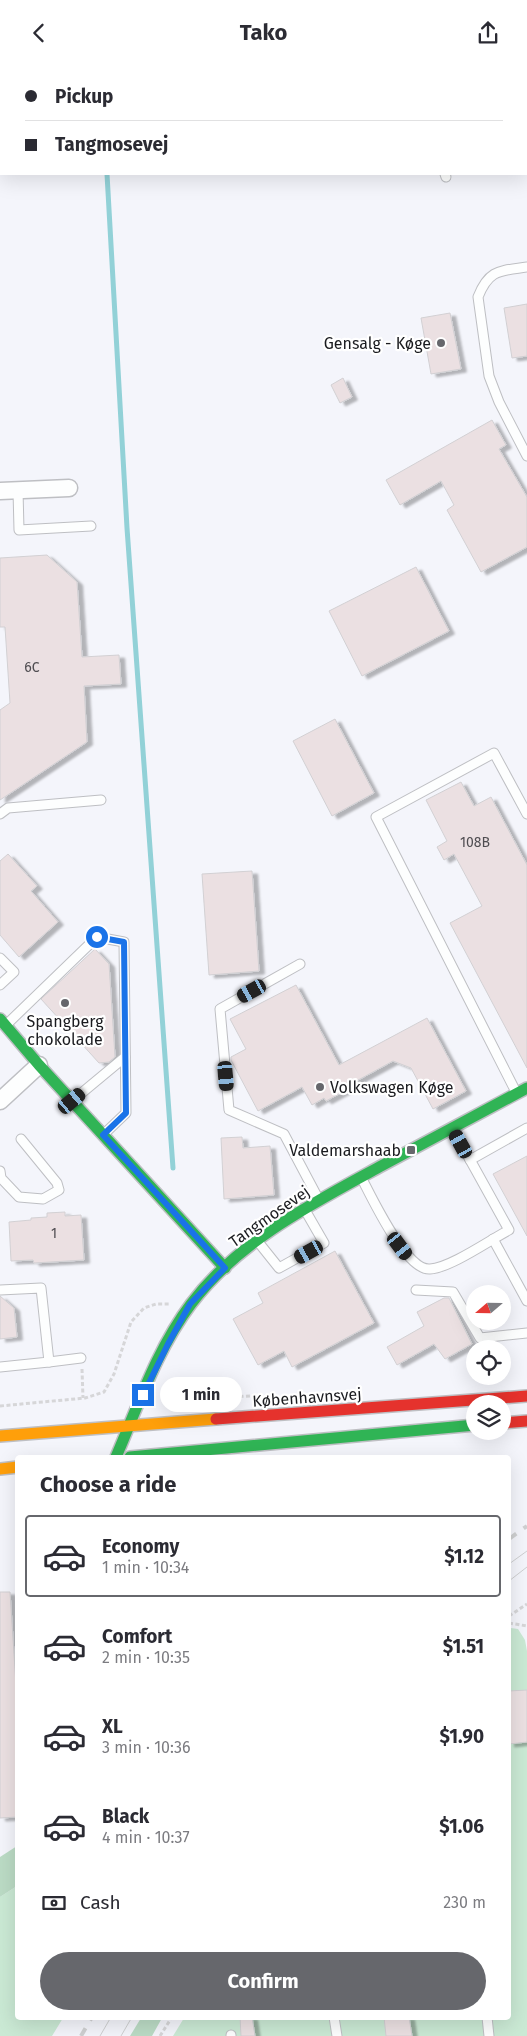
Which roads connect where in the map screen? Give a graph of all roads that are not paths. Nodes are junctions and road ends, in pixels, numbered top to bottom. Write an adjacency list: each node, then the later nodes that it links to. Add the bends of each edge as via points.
1 (527, 267): 2 (lane, via 495,272 482,285 478,297 489,376)
2 (527, 456)
3 (69, 489): 4 (street)
4 (18, 490): 5 (street); 6 (lane, via 20,530)
5 (0, 491)
6 (91, 526)
7 (101, 800): 8 (lane, via 8,808)
8 (0, 814)
9 (527, 814): 16 (lane, via 494,753 376,817)
10 (0, 958): 12 (lane, via 14,972)
11 (300, 964): 26 (lane, via 220,1009 229,1110 284,1134)
12 (0, 985)
13 (3, 1022): 14 (lane, via 97,937 124,942); 15 (main road)
14 (125, 1057): 18 (lane); 21 (lane, via 126,1113)
15 (39, 1065): 17 (street); 18 (main road)
16 (522, 1091): 19 (main road, Tangmosevej)
17 (0, 1101)
18 (72, 1101): 21 (main road)
19 (452, 1128): 23 (lane); 25 (main road, Tangmosevej)
20 (527, 1128): 23 (lane)
21 (103, 1135): 30 (main road)
22 (21, 1139): 24 (lane, via 58,1183 59,1190 43,1199 19,1197 2,1178)
23 (470, 1159): 28 (lane, via 509,1230)
24 (0, 1171)
25 (361, 1177): 26 (main road, Tangmosevej); 28 (lane, via 400,1246 424,1269 440,1267)
26 (319, 1200): 27 (main road, Tangmosevej)
27 (304, 1209): 29 (main road, Tangmosevej); 29 (lane, via 324,1243 279,1268)
28 (492, 1239): 33 (lane)
29 (257, 1241): 30 (main road, Tangmosevej)
30 (225, 1268): 41 (main road, Tangmosevej, via 190,1304 148,1383)
31 (0, 1290): 36 (lane, via 41,1289)
32 (416, 1290): 34 (lane, via 453,1292 480,1338)
33 (527, 1301)
34 (527, 1333)
35 (81, 1358): 36 (lane)
36 (50, 1362): 37 (lane)
37 (0, 1367)
38 (527, 1396): 41 (main road, Københavnsvej, via 346,1412)
39 (527, 1421): 40 (main road)
40 (511, 1422)
41 (130, 1425): 43 (main road, Københavnsvej); 44 (main road, Tangmosevej)
42 (466, 1426): 45 (main road)
43 (0, 1436)
44 (117, 1455)
45 (150, 1455)
46 (15, 1467): 47 (main road)
47 (0, 1469)
48 (334, 2020): 50 (lane)
49 (487, 2020): 51 (lane)
50 (337, 2036)
51 (489, 2036)

